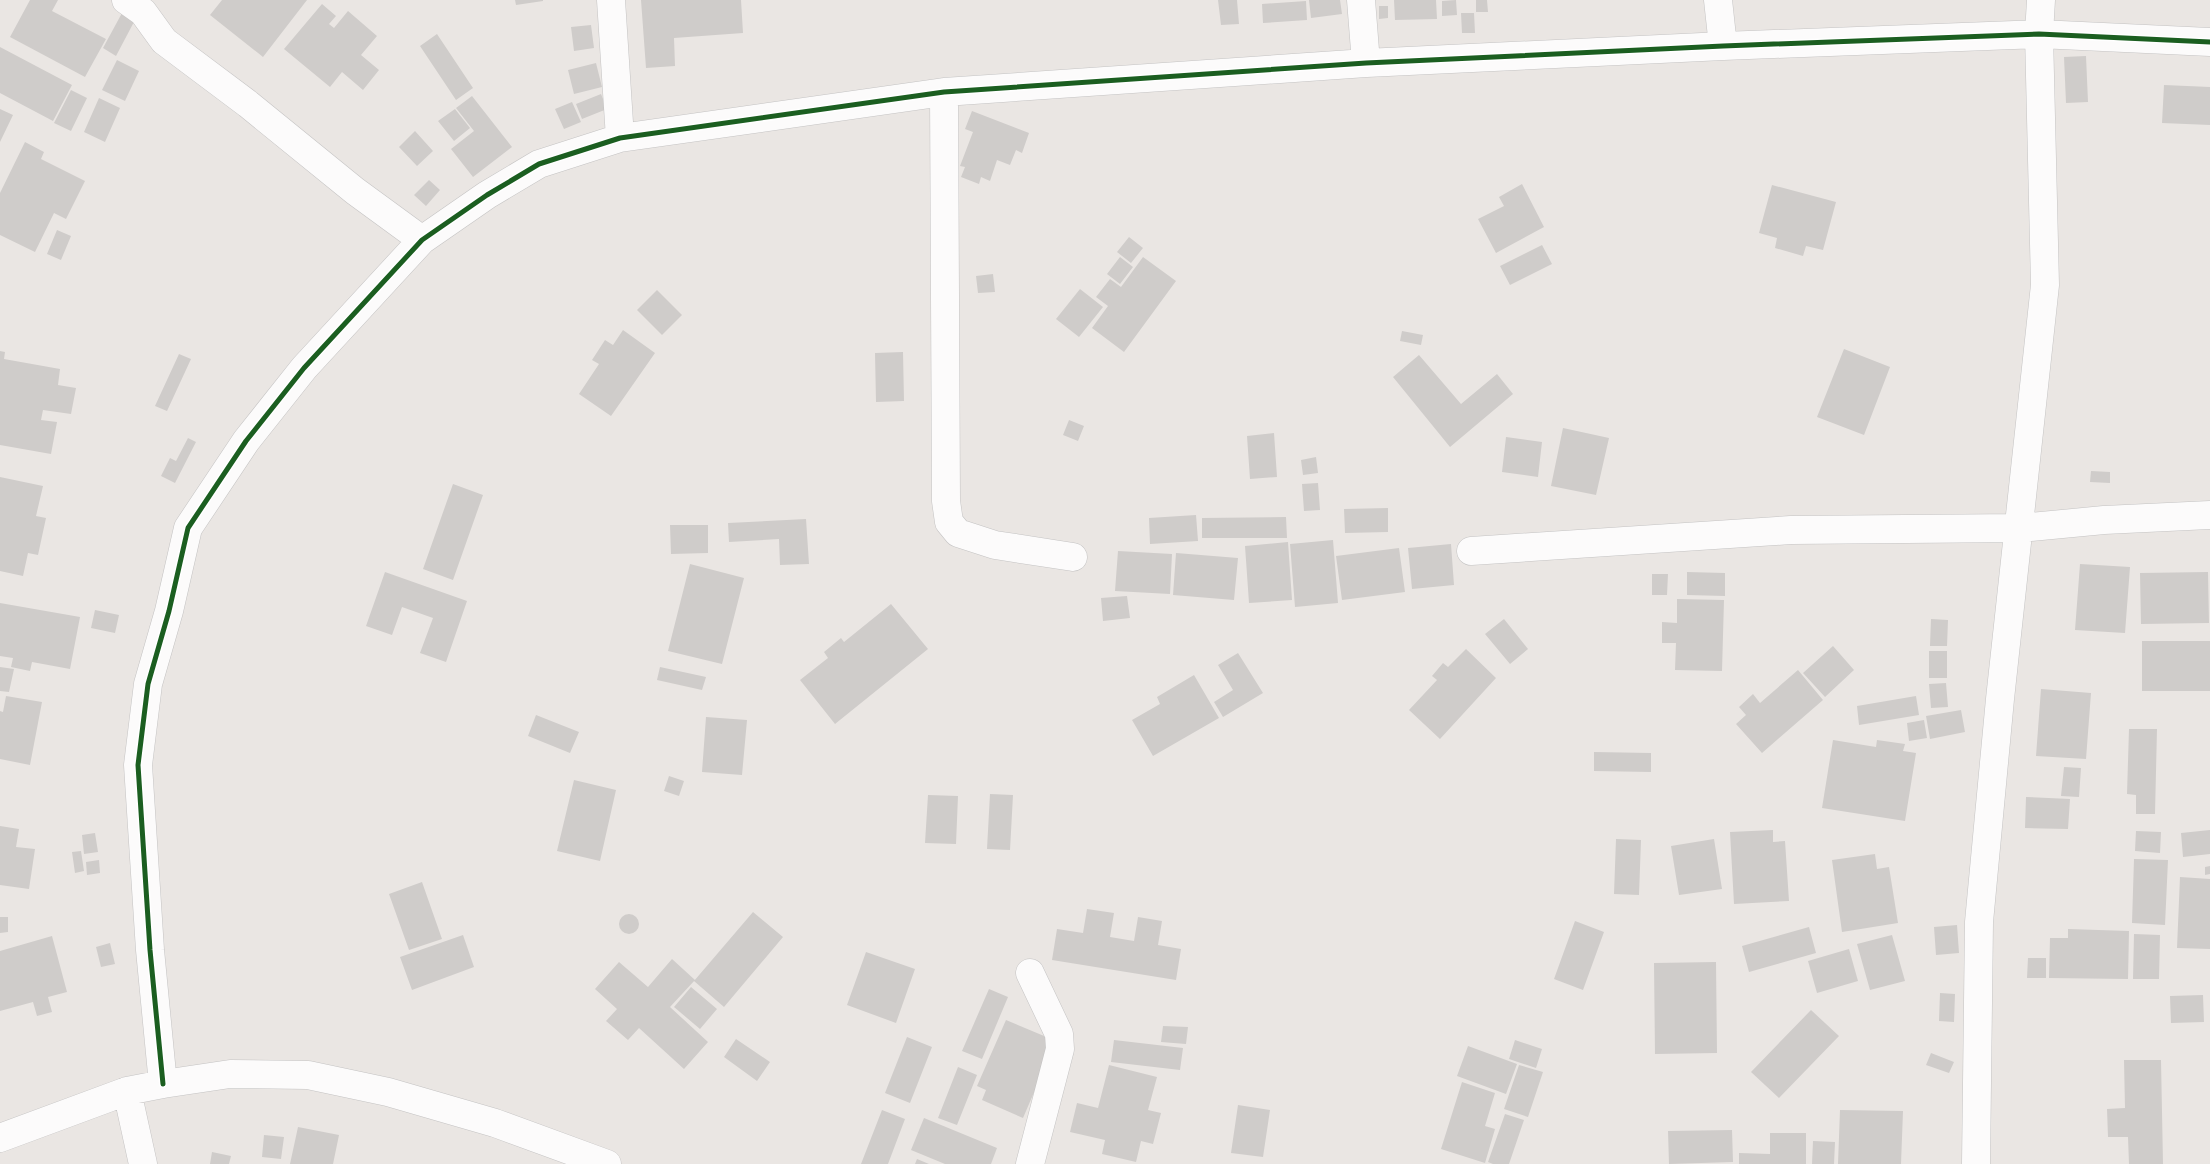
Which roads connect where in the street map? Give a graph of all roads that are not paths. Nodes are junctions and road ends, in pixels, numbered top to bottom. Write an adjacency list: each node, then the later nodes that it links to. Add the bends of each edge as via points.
1 (126, 0): 12 (street, via 143,12 164,41)
2 (611, 0): 11 (street)
3 (1361, 0): 9 (street)
4 (1718, 0): 8 (street)
5 (2042, 0): 6 (street)
6 (2039, 34): 7 (street); 8 (street); 14 (street, via 2045,285)
7 (2210, 42)
8 (1723, 46): 9 (street)
9 (1366, 63): 10 (street)
10 (944, 92): 11 (street); 16 (street, via 946,491 949,522 958,533 995,545)
11 (620, 138): 12 (street, via 539,164)
12 (422, 240): 18 (street, via 304,368 246,441 188,528 148,684 138,765)
13 (2210, 515): 14 (street)
14 (2020, 528): 15 (street, via 1792,530); 24 (street, via 1979,922)
15 (1471, 551)
16 (1073, 557)
17 (1030, 973): 23 (street, via 1060,1034 1060,1049)
18 (163, 1084): 19 (street); 22 (street, via 230,1074 308,1075 388,1092 495,1123)
19 (127, 1091): 20 (street); 21 (street)
20 (0, 1138)
21 (143, 1164)
22 (606, 1164)
23 (1030, 1164)
24 (1976, 1164)

